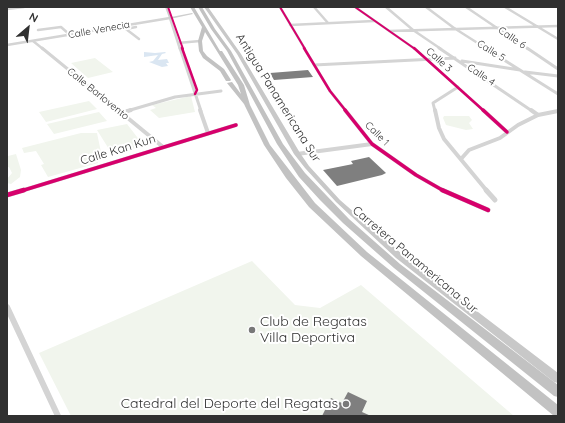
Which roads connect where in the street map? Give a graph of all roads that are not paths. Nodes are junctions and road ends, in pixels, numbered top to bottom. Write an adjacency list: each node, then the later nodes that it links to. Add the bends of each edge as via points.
1 (24, 7): 14 (street)
2 (166, 7): 16 (street)
3 (188, 7): 15 (highway)
4 (192, 7): 24 (highway)
5 (200, 7): 65 (highway, Carretera Panamericana Sur, via 229,51 286,154 323,198 396,266)
6 (206, 7): 58 (main road, Antigua Panamericana Sur, via 239,54)
7 (280, 7): 19 (street, Calle 1)
8 (314, 7): 18 (street)
9 (355, 7): 17 (street, Calle 3)
10 (386, 7): 30 (street, Calle 4)
11 (426, 7): 26 (street, Calle 5)
12 (466, 7): 25 (street, Calle 6)
13 (505, 7): 21 (street)
14 (7, 9)
15 (192, 14): 16 (street, Calle Venecia); 24 (highway)
16 (170, 18): 20 (street, Calle Venecia); 36 (street)
17 (375, 21): 18 (street); 29 (street, Calle 3)
18 (328, 23): 19 (street)
19 (290, 25): 41 (street, Calle 1)
20 (122, 26): 27 (street); 31 (street, Calle Venecia)
21 (539, 26): 22 (street); 25 (street); 33 (street)
22 (558, 26)
23 (136, 27): 27 (street)
24 (203, 27): 35 (highway); 49 (highway, via 241,85)
25 (496, 27): 26 (street); 42 (street, Calle 6)
26 (454, 28): 30 (street); 43 (street, Calle 5)
27 (126, 29): 32 (street)
28 (38, 30): 31 (street, via 61,27)
29 (389, 30): 30 (street); 39 (street, Calle 3)
30 (413, 30): 38 (street, Calle 4)
31 (70, 35): 34 (street, Calle Venecia)
32 (139, 38)
33 (558, 38)
34 (33, 41): 37 (street, Calle Venecia); 51 (street, Calle Barlovento)
35 (200, 41): 36 (street); 49 (highway, via 201,51 222,70)
36 (178, 43): 47 (street)
37 (7, 45)
38 (455, 58): 39 (street); 40 (street, Calle 4)
39 (427, 59): 41 (street); 45 (street, Calle 3)
40 (459, 61): 43 (street); 52 (street, Calle 4)
41 (314, 65): 56 (street, Calle 1, via 338,103)
42 (558, 69)
43 (522, 71): 44 (street); 48 (street, Calle 5)
44 (558, 76)
45 (458, 87): 54 (street, Calle 3); 59 (street, via 433,103 444,139)
46 (221, 91): 47 (street)
47 (195, 94): 51 (street); 55 (street)
48 (558, 94)
49 (247, 105): 66 (highway, via 267,145 312,205 332,225 390,276)
50 (558, 111): 52 (street)
51 (120, 112): 57 (street, Calle Barlovento)
52 (538, 115): 54 (street)
53 (236, 126): 55 (street, Calle Kan Kun)
54 (507, 132): 59 (street, via 500,138 468,150)
55 (208, 133): 57 (street, Calle Kan Kun)
56 (372, 144): 58 (street); 62 (street, Calle 1, via 416,175 448,193)
57 (162, 147): 60 (street, Calle Kan Kun)
58 (297, 154): 64 (main road, Antigua Panamericana Sur, via 338,201 371,232)
59 (461, 159): 61 (street)
60 (7, 195)
61 (495, 200)
62 (488, 210)
63 (7, 307): 67 (street)
64 (558, 379)
65 (558, 392)
66 (558, 412)
67 (58, 416)

